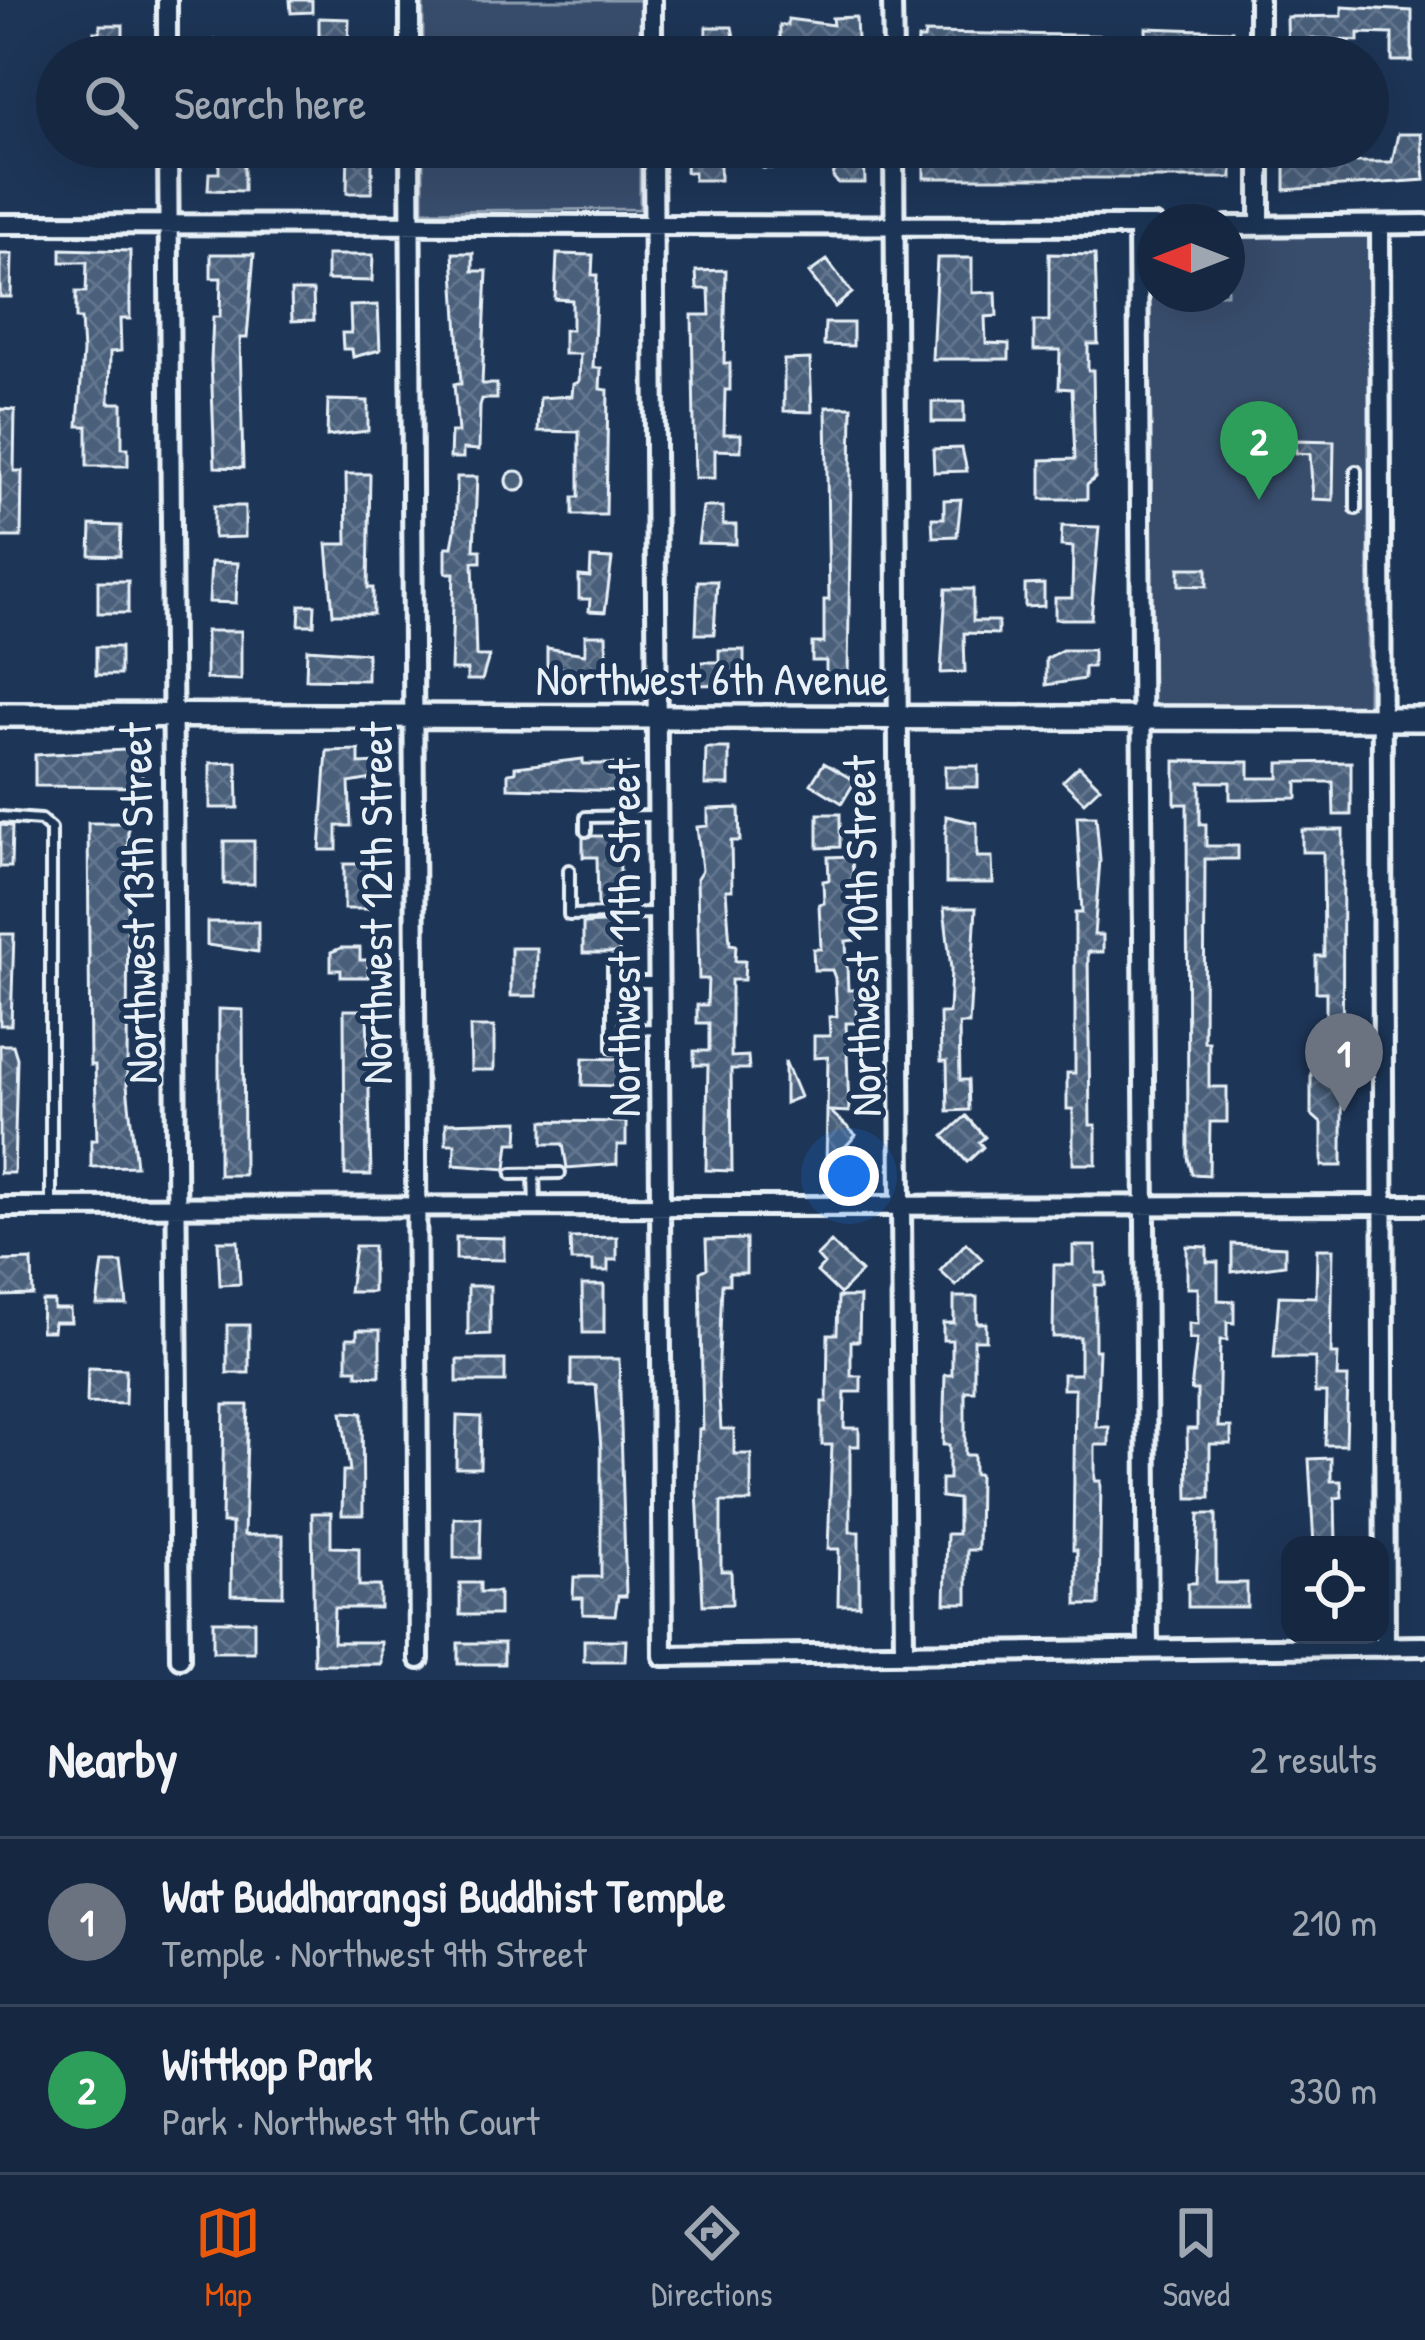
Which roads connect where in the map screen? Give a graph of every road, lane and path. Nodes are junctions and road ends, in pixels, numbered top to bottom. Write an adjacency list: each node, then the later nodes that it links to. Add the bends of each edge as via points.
1 (167, 0): 6 (street)
2 (410, 0): 7 (street)
3 (652, 0): 8 (street)
4 (892, 0): 9 (street)
5 (1258, 0): 10 (street)
6 (167, 36)
7 (410, 36)
8 (652, 36)
9 (893, 36)
10 (1259, 36)
11 (168, 168): 17 (street, Northwest 13th Street)
12 (410, 168): 19 (street, Northwest 12th Street)
13 (652, 168): 20 (street, Northwest 11th Street)
14 (894, 168): 22 (street, Northwest 10th Street)
15 (1260, 168): 25 (street)
16 (0, 224): 17 (street)
17 (168, 224): 19 (street); 32 (street, Northwest 13th Street)
18 (1425, 224): 21 (street)
19 (410, 225): 20 (street); 35 (street, Northwest 12th Street)
20 (653, 225): 22 (street); 36 (street, Northwest 11th Street)
21 (1380, 225): 25 (street); 29 (street)
22 (895, 226): 23 (street); 33 (street, Northwest 10th Street)
23 (1137, 226)
24 (1245, 226): 25 (street)
25 (1260, 226)
26 (1145, 312): 34 (street)
27 (1356, 471): 28 (lane)
28 (1356, 495): 29 (lane); 30 (lane)
29 (1380, 495): 37 (street)
30 (1356, 509)
31 (0, 715): 32 (street, Northwest 6th Avenue)
32 (172, 716): 35 (street, Northwest 6th Avenue); 60 (street, Northwest 13th Street)
33 (896, 717): 34 (street, Northwest 6th Avenue); 36 (street, Northwest 6th Avenue); 54 (street, Northwest 10th Street)
34 (1141, 717): 37 (street, Northwest 6th Avenue); 53 (street)
35 (411, 718): 36 (street, Northwest 6th Avenue); 61 (street, Northwest 12th Street)
36 (658, 718): 39 (street, Northwest 11th Street)
37 (1380, 719): 38 (street, Northwest 6th Avenue); 55 (street)
38 (1425, 719)
39 (659, 815): 41 (lane, via 586,817); 43 (street, Northwest 11th Street)
40 (0, 817): 58 (lane, via 41,820 51,829)
41 (586, 831)
42 (569, 870): 43 (lane, via 569,915)
43 (660, 913): 46 (street, Northwest 11th Street)
44 (613, 963): 45 (lane)
45 (613, 982): 46 (lane); 48 (lane)
46 (660, 982): 47 (street, Northwest 11th Street)
47 (660, 1029): 48 (lane); 59 (street, Northwest 11th Street)
48 (614, 1030): 49 (lane)
49 (614, 1048)
50 (534, 1173): 51 (lane); 52 (lane); 62 (lane)
51 (560, 1173)
52 (512, 1174)
53 (1144, 1204): 54 (street); 55 (street); 65 (street)
54 (902, 1205): 59 (street); 66 (street, Northwest 10th Street)
55 (1384, 1205): 56 (street); 64 (street)
56 (1425, 1205)
57 (0, 1207): 58 (street)
58 (51, 1207): 60 (street)
59 (662, 1207): 62 (street); 66 (street, Northwest 11th Street, via 663,1656)
60 (177, 1208): 61 (street); 67 (street, Northwest 13th Street)
61 (414, 1208): 62 (street); 68 (street, Northwest 12th Street)
62 (536, 1208)
63 (1425, 1646): 64 (street)
64 (1385, 1647): 65 (street)
65 (1148, 1649): 66 (street)
66 (904, 1653)
67 (179, 1658)
68 (419, 1659)

